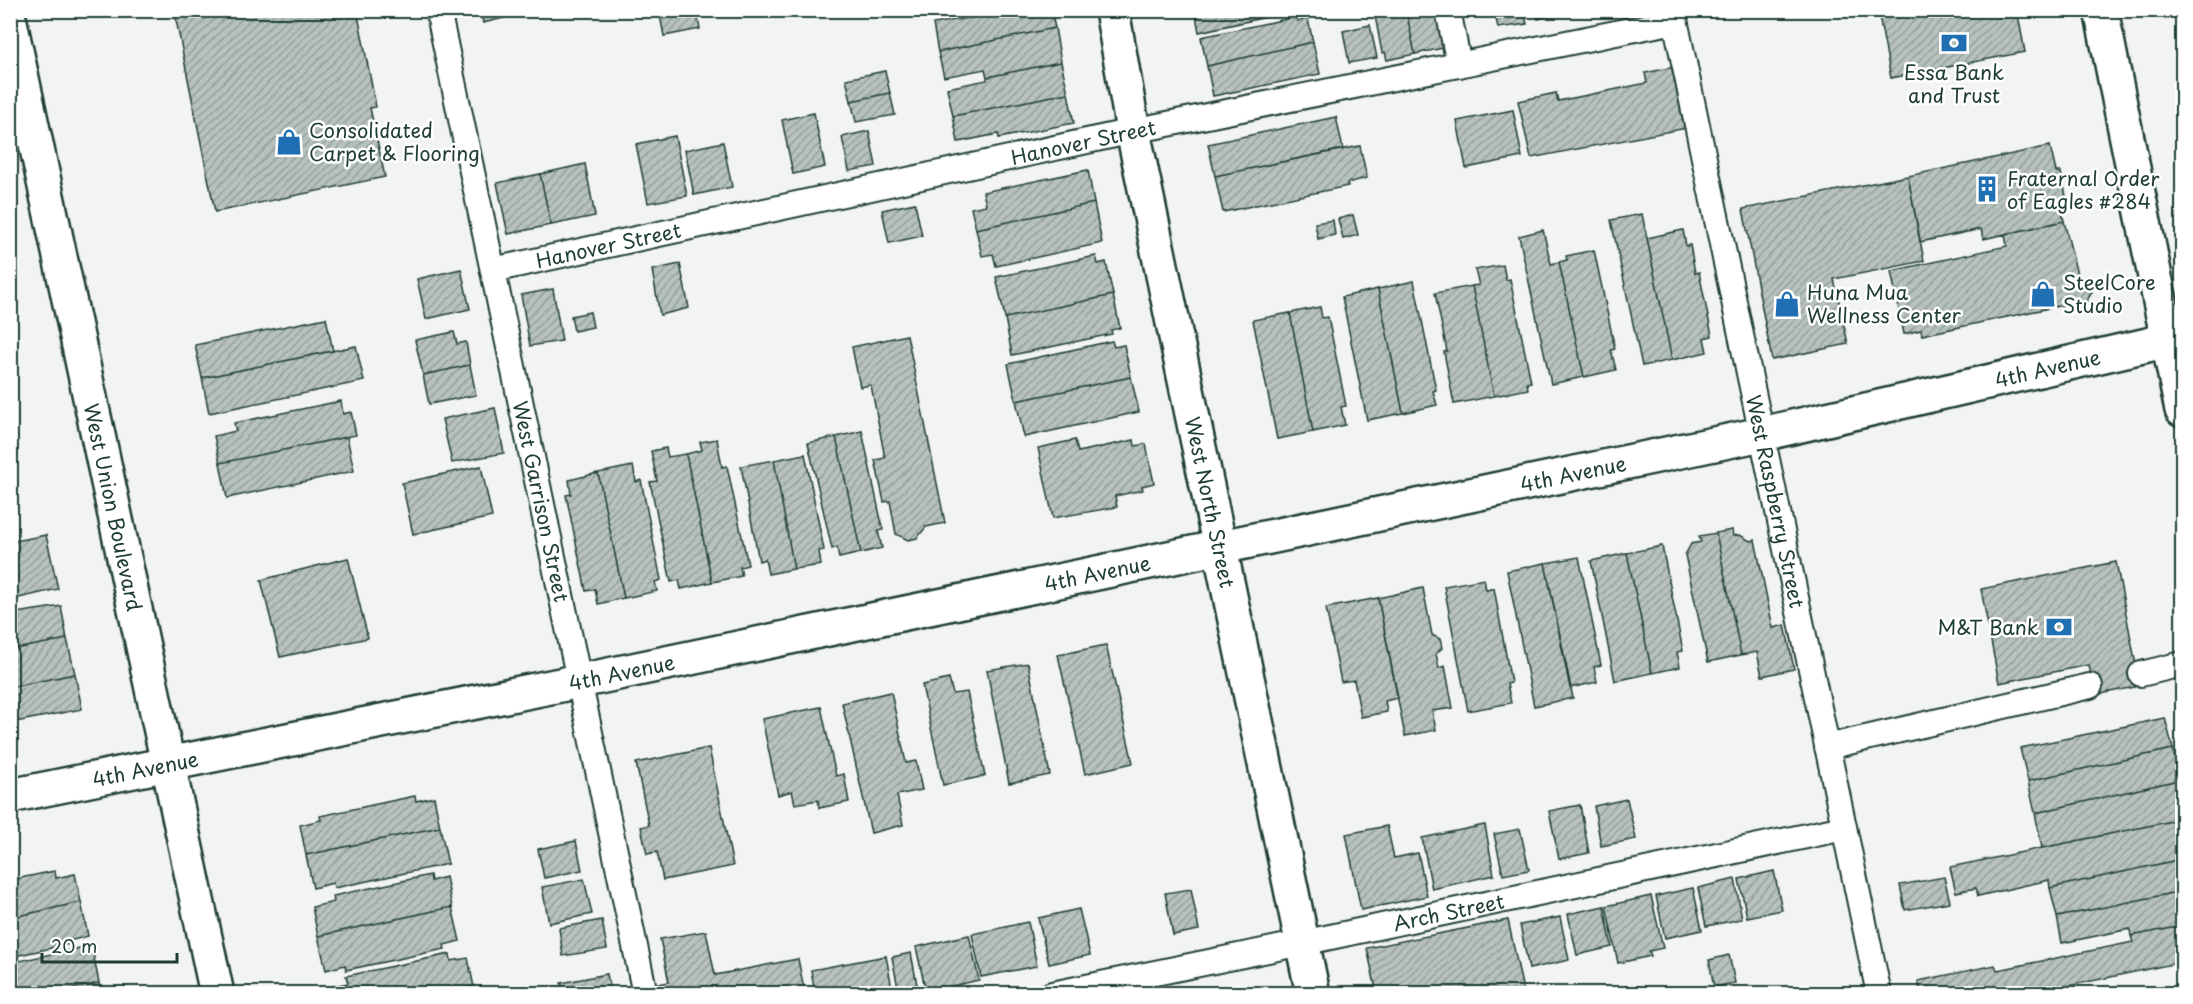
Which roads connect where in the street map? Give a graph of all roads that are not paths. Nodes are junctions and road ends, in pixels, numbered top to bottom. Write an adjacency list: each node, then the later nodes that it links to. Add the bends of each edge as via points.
1 (438, 10): 9 (lane, West Garrison Street)
2 (1112, 10): 8 (street, West North Street)
3 (1448, 10): 7 (lane)
4 (2101, 10): 10 (street)
5 (1674, 16): 7 (lane, Hanover Street); 12 (lane, West Raspberry Street)
6 (10, 22): 19 (street, West Union Boulevard)
7 (1459, 65): 8 (lane, Hanover Street)
8 (1133, 131): 9 (lane, Hanover Street); 13 (street, West North Street)
9 (493, 270): 16 (lane, West Garrison Street)
10 (2175, 339): 11 (street); 12 (street, 4th Avenue)
11 (2182, 410)
12 (1762, 434): 13 (street, 4th Avenue); 18 (lane, West Raspberry Street)
13 (1220, 547): 16 (street, 4th Avenue); 22 (street, West North Street)
14 (2182, 664): 15 (lane)
15 (2141, 674)
16 (580, 681): 19 (street, 4th Avenue); 24 (lane, West Garrison Street)
17 (2090, 686): 18 (lane)
18 (1827, 747): 21 (lane, West Raspberry Street)
19 (169, 766): 20 (street, 4th Avenue); 23 (street, West Union Boulevard)
20 (10, 796)
21 (1844, 828): 22 (lane, Arch Street); 27 (lane, West Raspberry Street)
22 (1302, 943): 25 (lane, Arch Street); 26 (street, West North Street)
23 (216, 993)
24 (645, 993)
25 (1052, 993)
26 (1313, 993)
27 (1879, 993)

